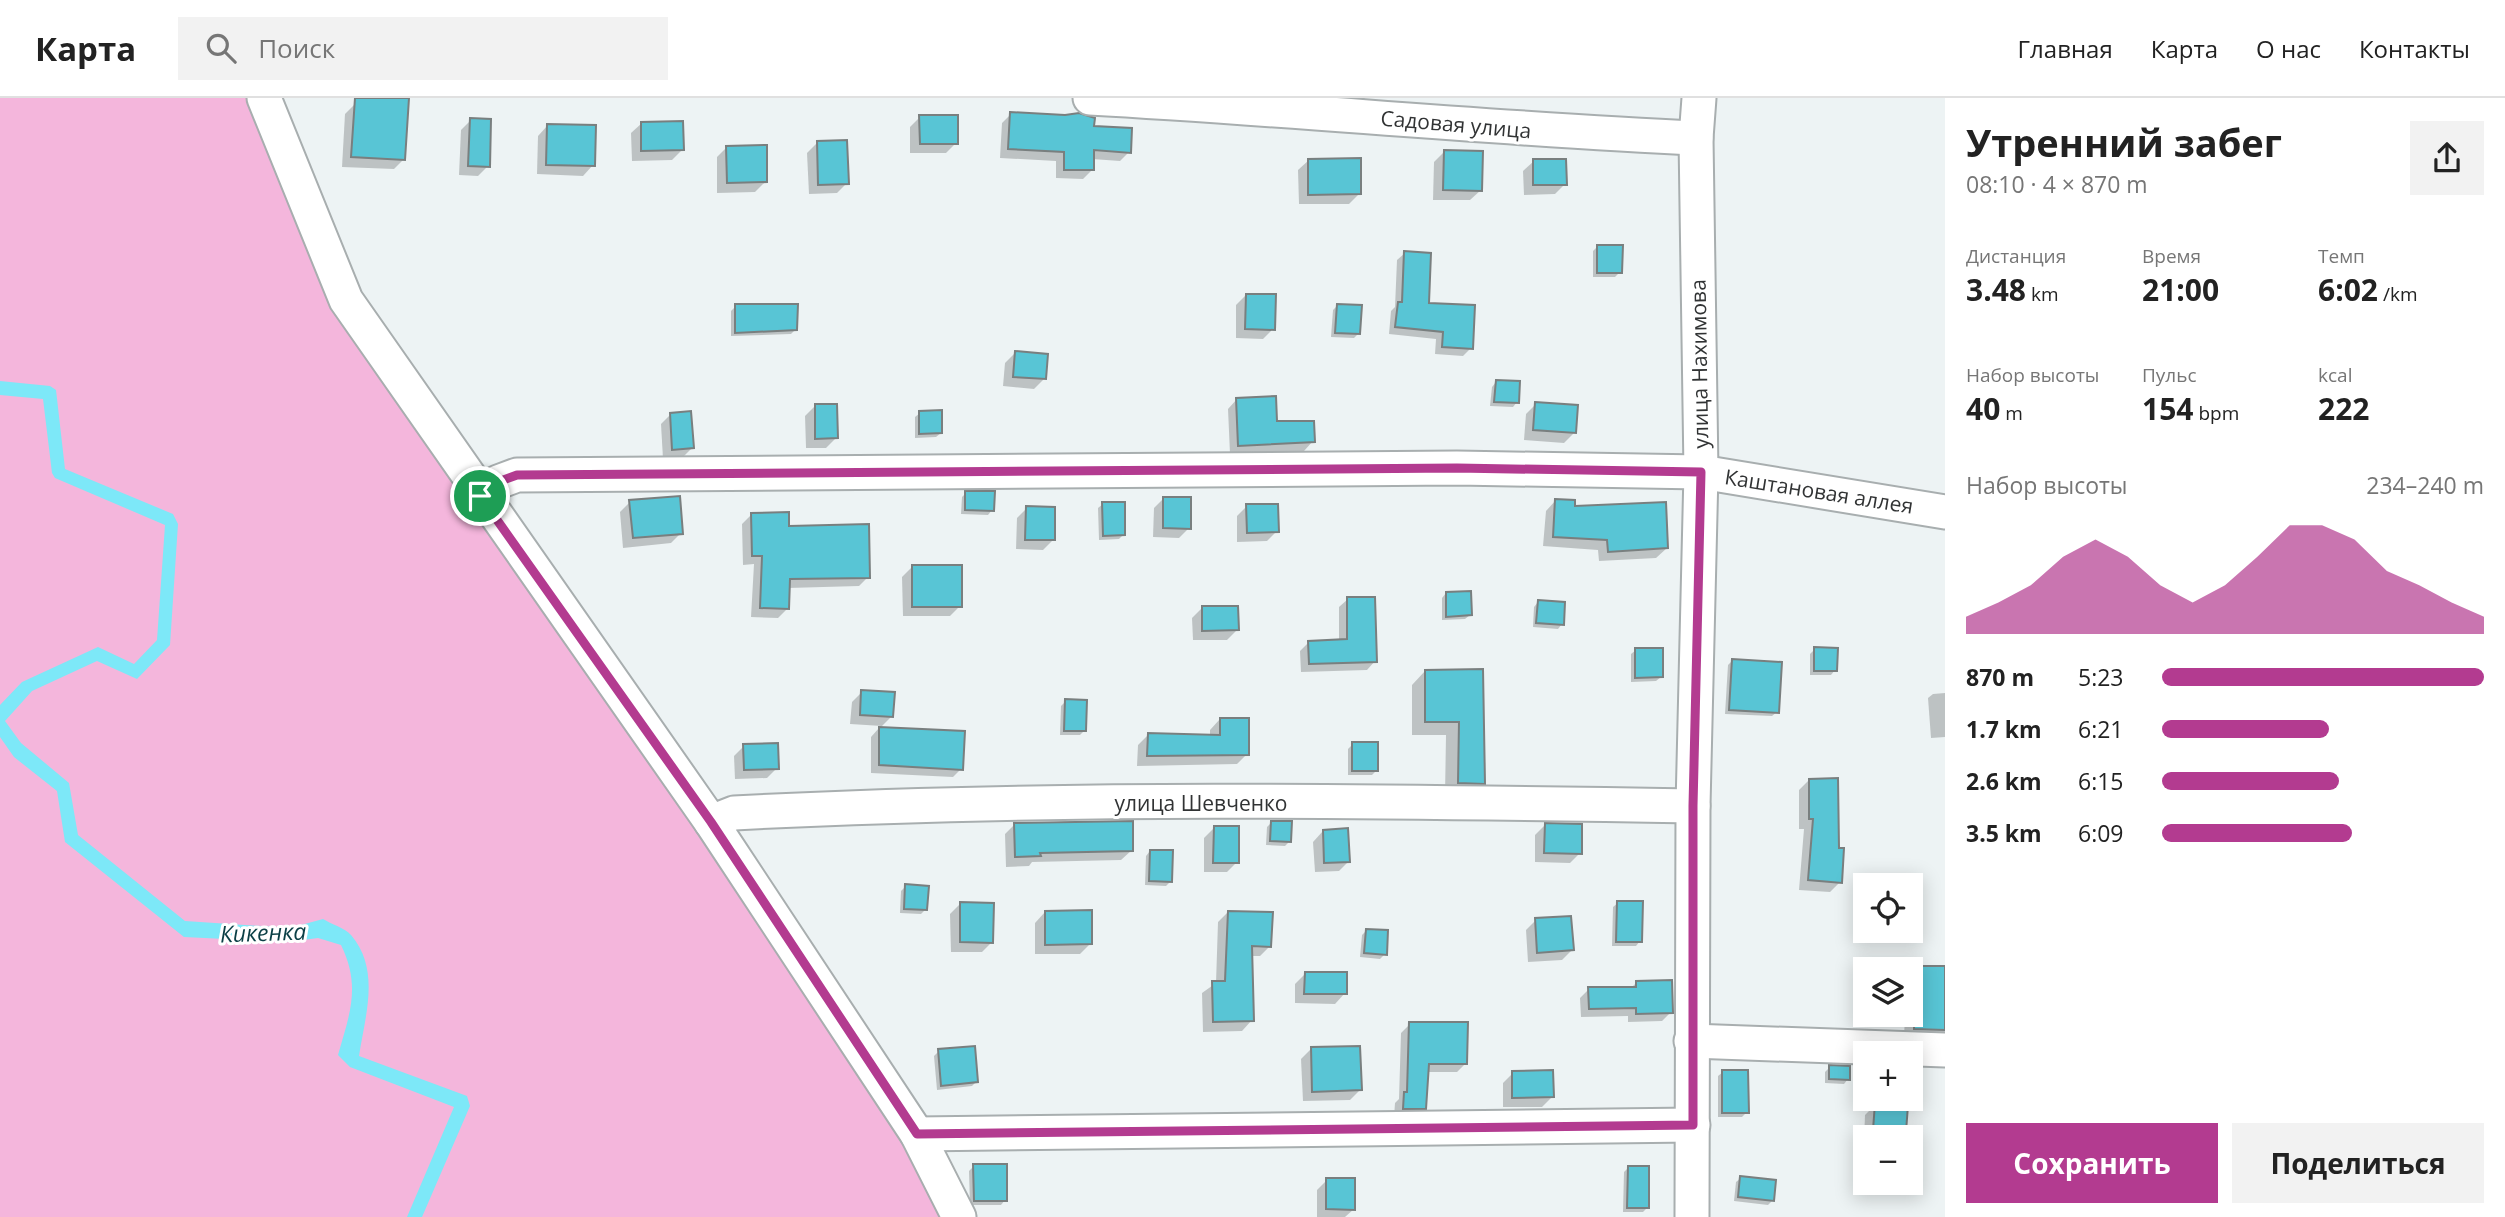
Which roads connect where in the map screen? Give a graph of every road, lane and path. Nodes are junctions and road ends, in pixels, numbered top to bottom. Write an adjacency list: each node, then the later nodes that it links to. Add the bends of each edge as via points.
1 (264, 98): 6 (street, via 346,300)
2 (1090, 98): 4 (street, Садовая улица)
3 (1699, 98): 4 (street, улица Нахимова)
4 (1696, 138): 5 (street, улица Нахимова)
5 (1701, 472): 6 (street, Каштановая аллея, via 1457,468 517,475); 7 (street, Каштановая аллея); 8 (street, улица Нахимова)
6 (480, 496): 9 (street)
7 (1945, 512)
8 (1693, 806): 9 (street, улица Шевченко, via 919,803 734,813); 10 (street, улица Нахимова)
9 (711, 822): 13 (street)
10 (1691, 1041): 11 (street); 12 (street, улица Нахимова)
11 (1945, 1050)
12 (1693, 1125): 13 (street); 15 (street, улица Нахимова)
13 (917, 1134): 14 (street)
14 (959, 1217)
15 (1692, 1217)

